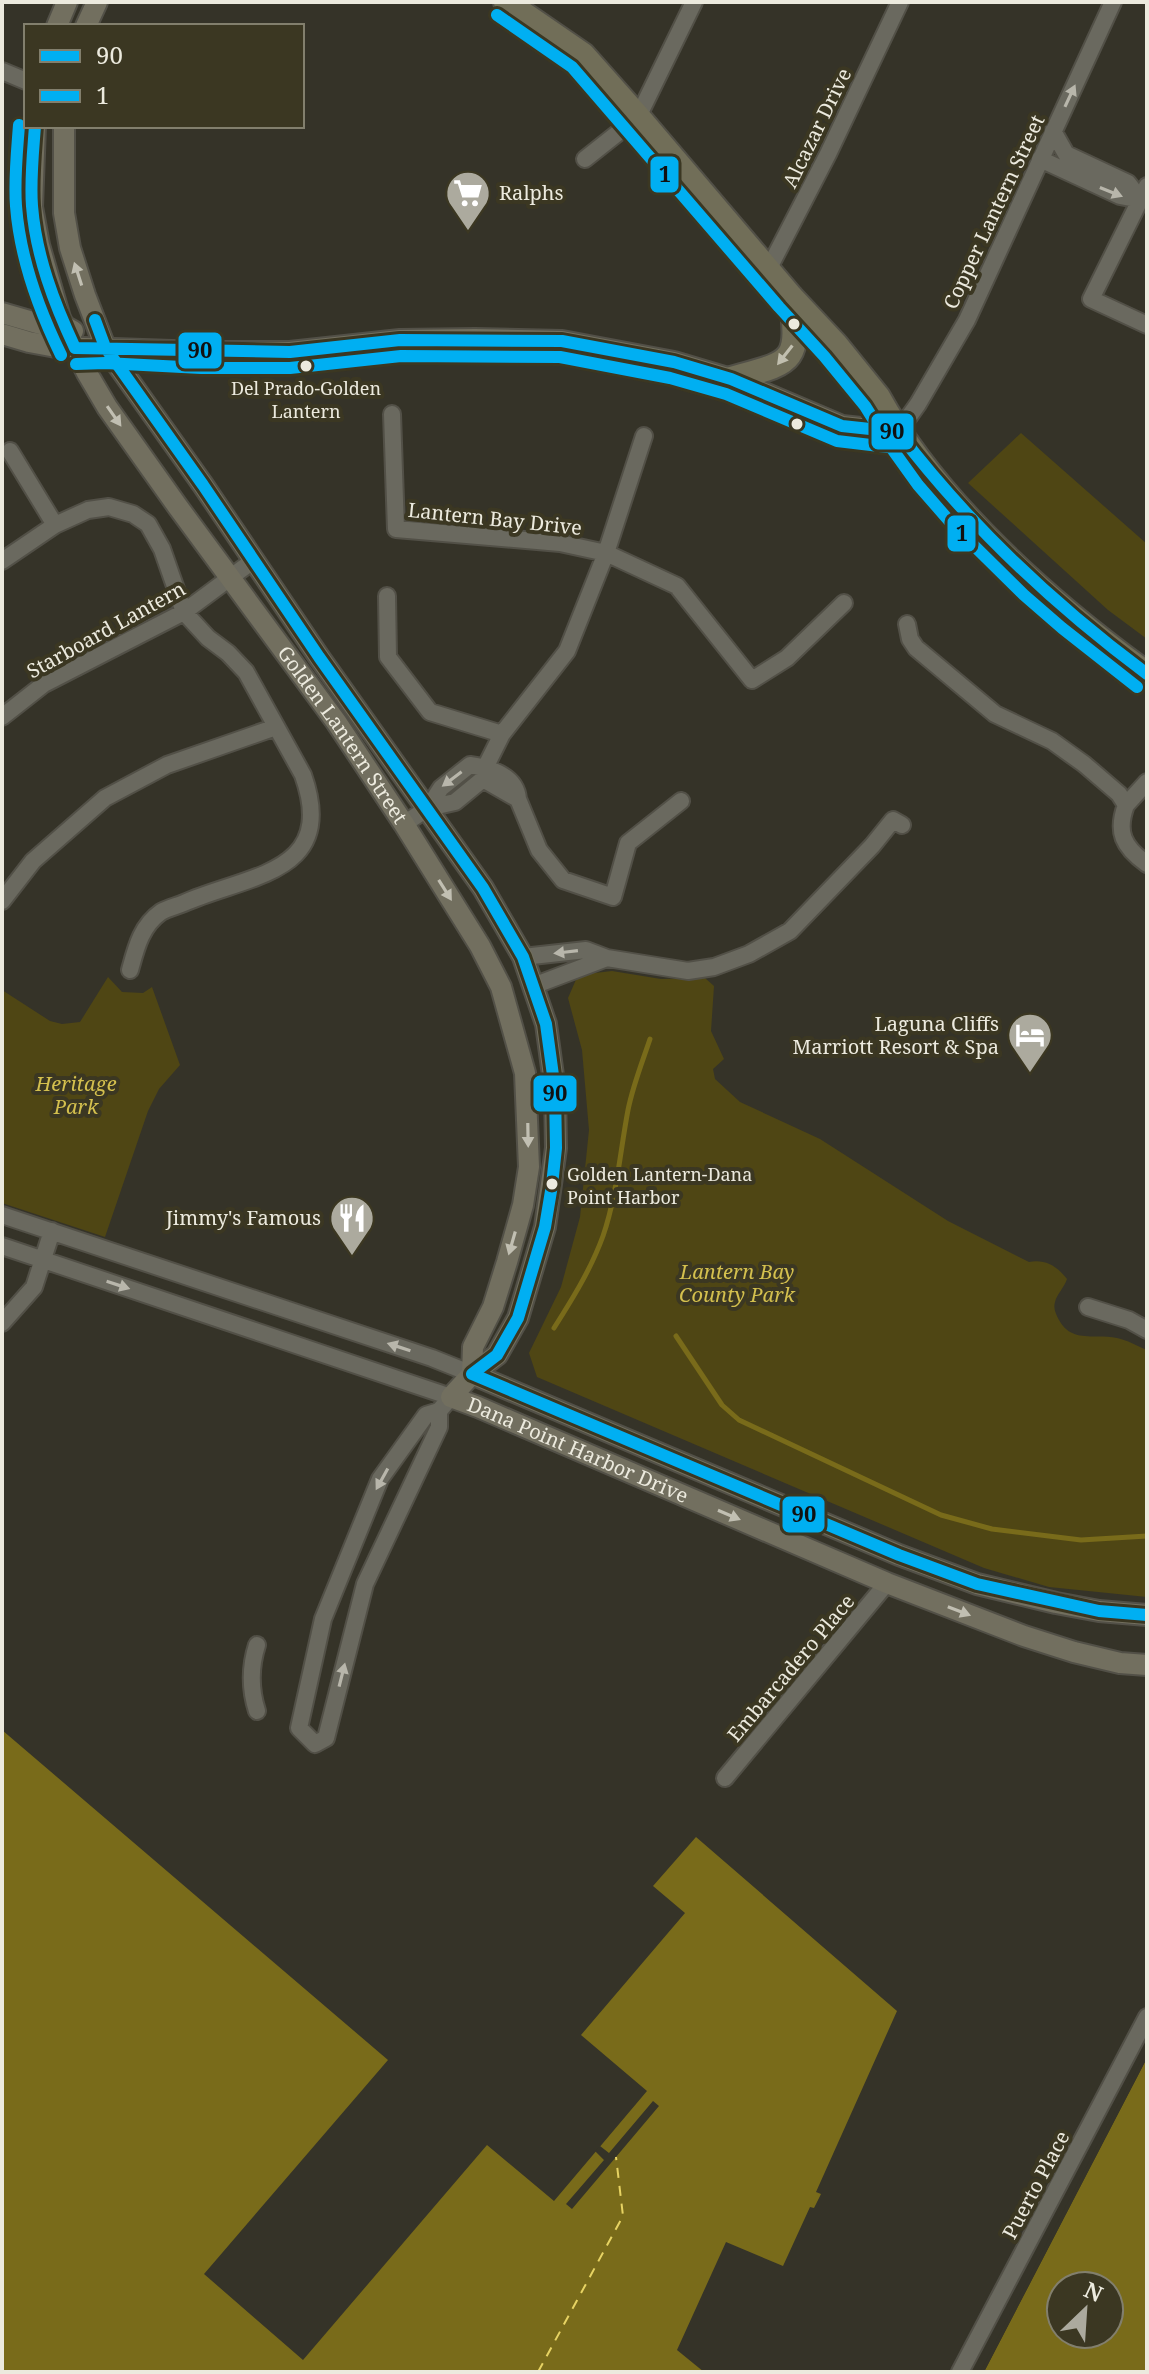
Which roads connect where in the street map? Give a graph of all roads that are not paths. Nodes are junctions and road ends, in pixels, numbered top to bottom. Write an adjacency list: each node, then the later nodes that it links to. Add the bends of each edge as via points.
1 (67, 2): 7 (main road)
2 (97, 2): 8 (main road)
3 (506, 2): 11 (highway, via 583,55)
4 (694, 2): 11 (street)
5 (900, 2): 18 (street, Alcazar Drive)
6 (1113, 2): 14 (street, Copper Lantern Street, one-way to 6)
7 (58, 24)
8 (87, 24)
9 (2, 71): 10 (street)
10 (24, 80)
11 (638, 117): 15 (street); 18 (highway)
12 (35, 128): 22 (main road, Golden Lantern Street, via 32,207)
13 (64, 128): 24 (main road, Golden Lantern Street, one-way to 13, via 70,248 64,213)
14 (1053, 131): 16 (street, Copper Lantern Street); 17 (street, via 1066,154)
15 (585, 159)
16 (1040, 159): 17 (street, one-way to 17, via 1120,196); 28 (street, Copper Lantern Street, via 967,320)
17 (1144, 193): 21 (street, via 1091,299)
18 (768, 270): 19 (highway)
19 (791, 297): 26 (highway, one-way to 26, via 796,330 790,355 775,367); 28 (highway, via 878,397)
20 (2, 313): 22 (main road)
21 (1147, 325)
22 (64, 326): 24 (main road); 25 (main road, Golden Lantern Street)
23 (2, 334): 25 (main road)
24 (105, 347): 25 (main road); 26 (main road, via 277,352 400,340 562,341 674,362); 33 (main road, Golden Lantern Street)
25 (75, 348): 35 (main road, Golden Lantern Street, one-way to 35, via 107,407)
26 (731, 379): 28 (main road, via 842,426)
27 (392, 414): 32 (street, Lantern Bay Drive, via 396,529 560,543)
28 (898, 432): 40 (highway, via 946,493 1018,568)
29 (644, 436): 32 (street, Lantern Bay Drive)
30 (10, 451): 31 (street)
31 (55, 525): 34 (street); 38 (street, via 109,507 148,524)
32 (606, 553): 37 (street, Lantern Bay Drive, via 677,586 752,680 787,658); 43 (street, Lantern Bay Drive, via 567,651)
33 (254, 560): 35 (street, Starboard Lantern); 48 (main road, Golden Lantern Street)
34 (2, 561)
35 (231, 579): 38 (street, Starboard Lantern); 49 (main road, Golden Lantern Street)
36 (387, 596): 43 (street, via 388,657 430,712)
37 (844, 603)
38 (184, 612): 41 (street, Starboard Lantern, via 44,684); 42 (street, via 246,672)
39 (907, 624): 47 (street, via 916,648 995,714 1052,741)
40 (1147, 674)
41 (2, 717)
42 (276, 727): 52 (street, via 167,765 105,798 33,861); 55 (street, via 309,792 310,833 282,867 161,912 140,935)
43 (502, 734): 44 (street, Lantern Bay Drive)
44 (484, 773): 46 (street, via 497,772 509,780 539,850 563,880 613,897 628,843); 48 (street, via 470,765 441,788)
45 (1147, 782): 47 (street)
46 (681, 801)
47 (1126, 805): 51 (street, via 1120,830)
48 (428, 808): 49 (street); 53 (main road, Golden Lantern Street)
49 (404, 824): 57 (main road, Golden Lantern Street, one-way to 57, via 480,946 501,987)
50 (902, 825): 54 (street, via 893,820 790,931 749,954 688,971)
51 (1147, 864)
52 (2, 901)
53 (523, 957): 54 (street, one-way to 53, via 586,950); 56 (main road, Golden Lantern Street)
54 (607, 958): 56 (street)
55 (130, 970)
56 (533, 986): 58 (main road, Golden Lantern Street, via 546,1024)
57 (519, 1048): 58 (main road); 66 (main road, Golden Lantern Street, one-way to 66, via 529,1167 507,1262 473,1347)
58 (555, 1090): 66 (main road, Golden Lantern Street, via 552,1185 533,1269 518,1318 497,1355)
59 (2, 1215): 60 (street, Dana Point Harbor Drive)
60 (52, 1231): 62 (street); 66 (street, Dana Point Harbor Drive, one-way to 60)
61 (2, 1246): 62 (street, Dana Point Harbor Drive)
62 (43, 1260): 64 (street, via 34,1287); 67 (street, Dana Point Harbor Drive, one-way to 67)
63 (1088, 1307): 65 (street)
64 (2, 1323)
65 (1147, 1330)
66 (472, 1374): 67 (main road, Golden Lantern Street); 68 (main road, Dana Point Harbor Drive)
67 (445, 1404): 69 (street, one-way to 69, via 426,1415 380,1479); 70 (street); 71 (main road, Dana Point Harbor Drive, one-way to 71, via 478,1407)
68 (899, 1555): 71 (main road); 72 (main road, Dana Point Harbor Drive, via 977,1584 1043,1600)
69 (344, 1567): 70 (street); 70 (street, one-way to 70, via 323,1619 299,1728 315,1744 326,1738)
70 (367, 1579)
71 (887, 1583): 74 (main road, Dana Point Harbor Drive, one-way to 74, via 1074,1652); 76 (street, Embarcadero Place)
72 (1147, 1615)
73 (257, 1645): 75 (street, via 251,1676)
74 (1147, 1665)
75 (257, 1711)
76 (725, 1778)
77 (1147, 2017): 78 (street, Puerto Place)
78 (960, 2372)

